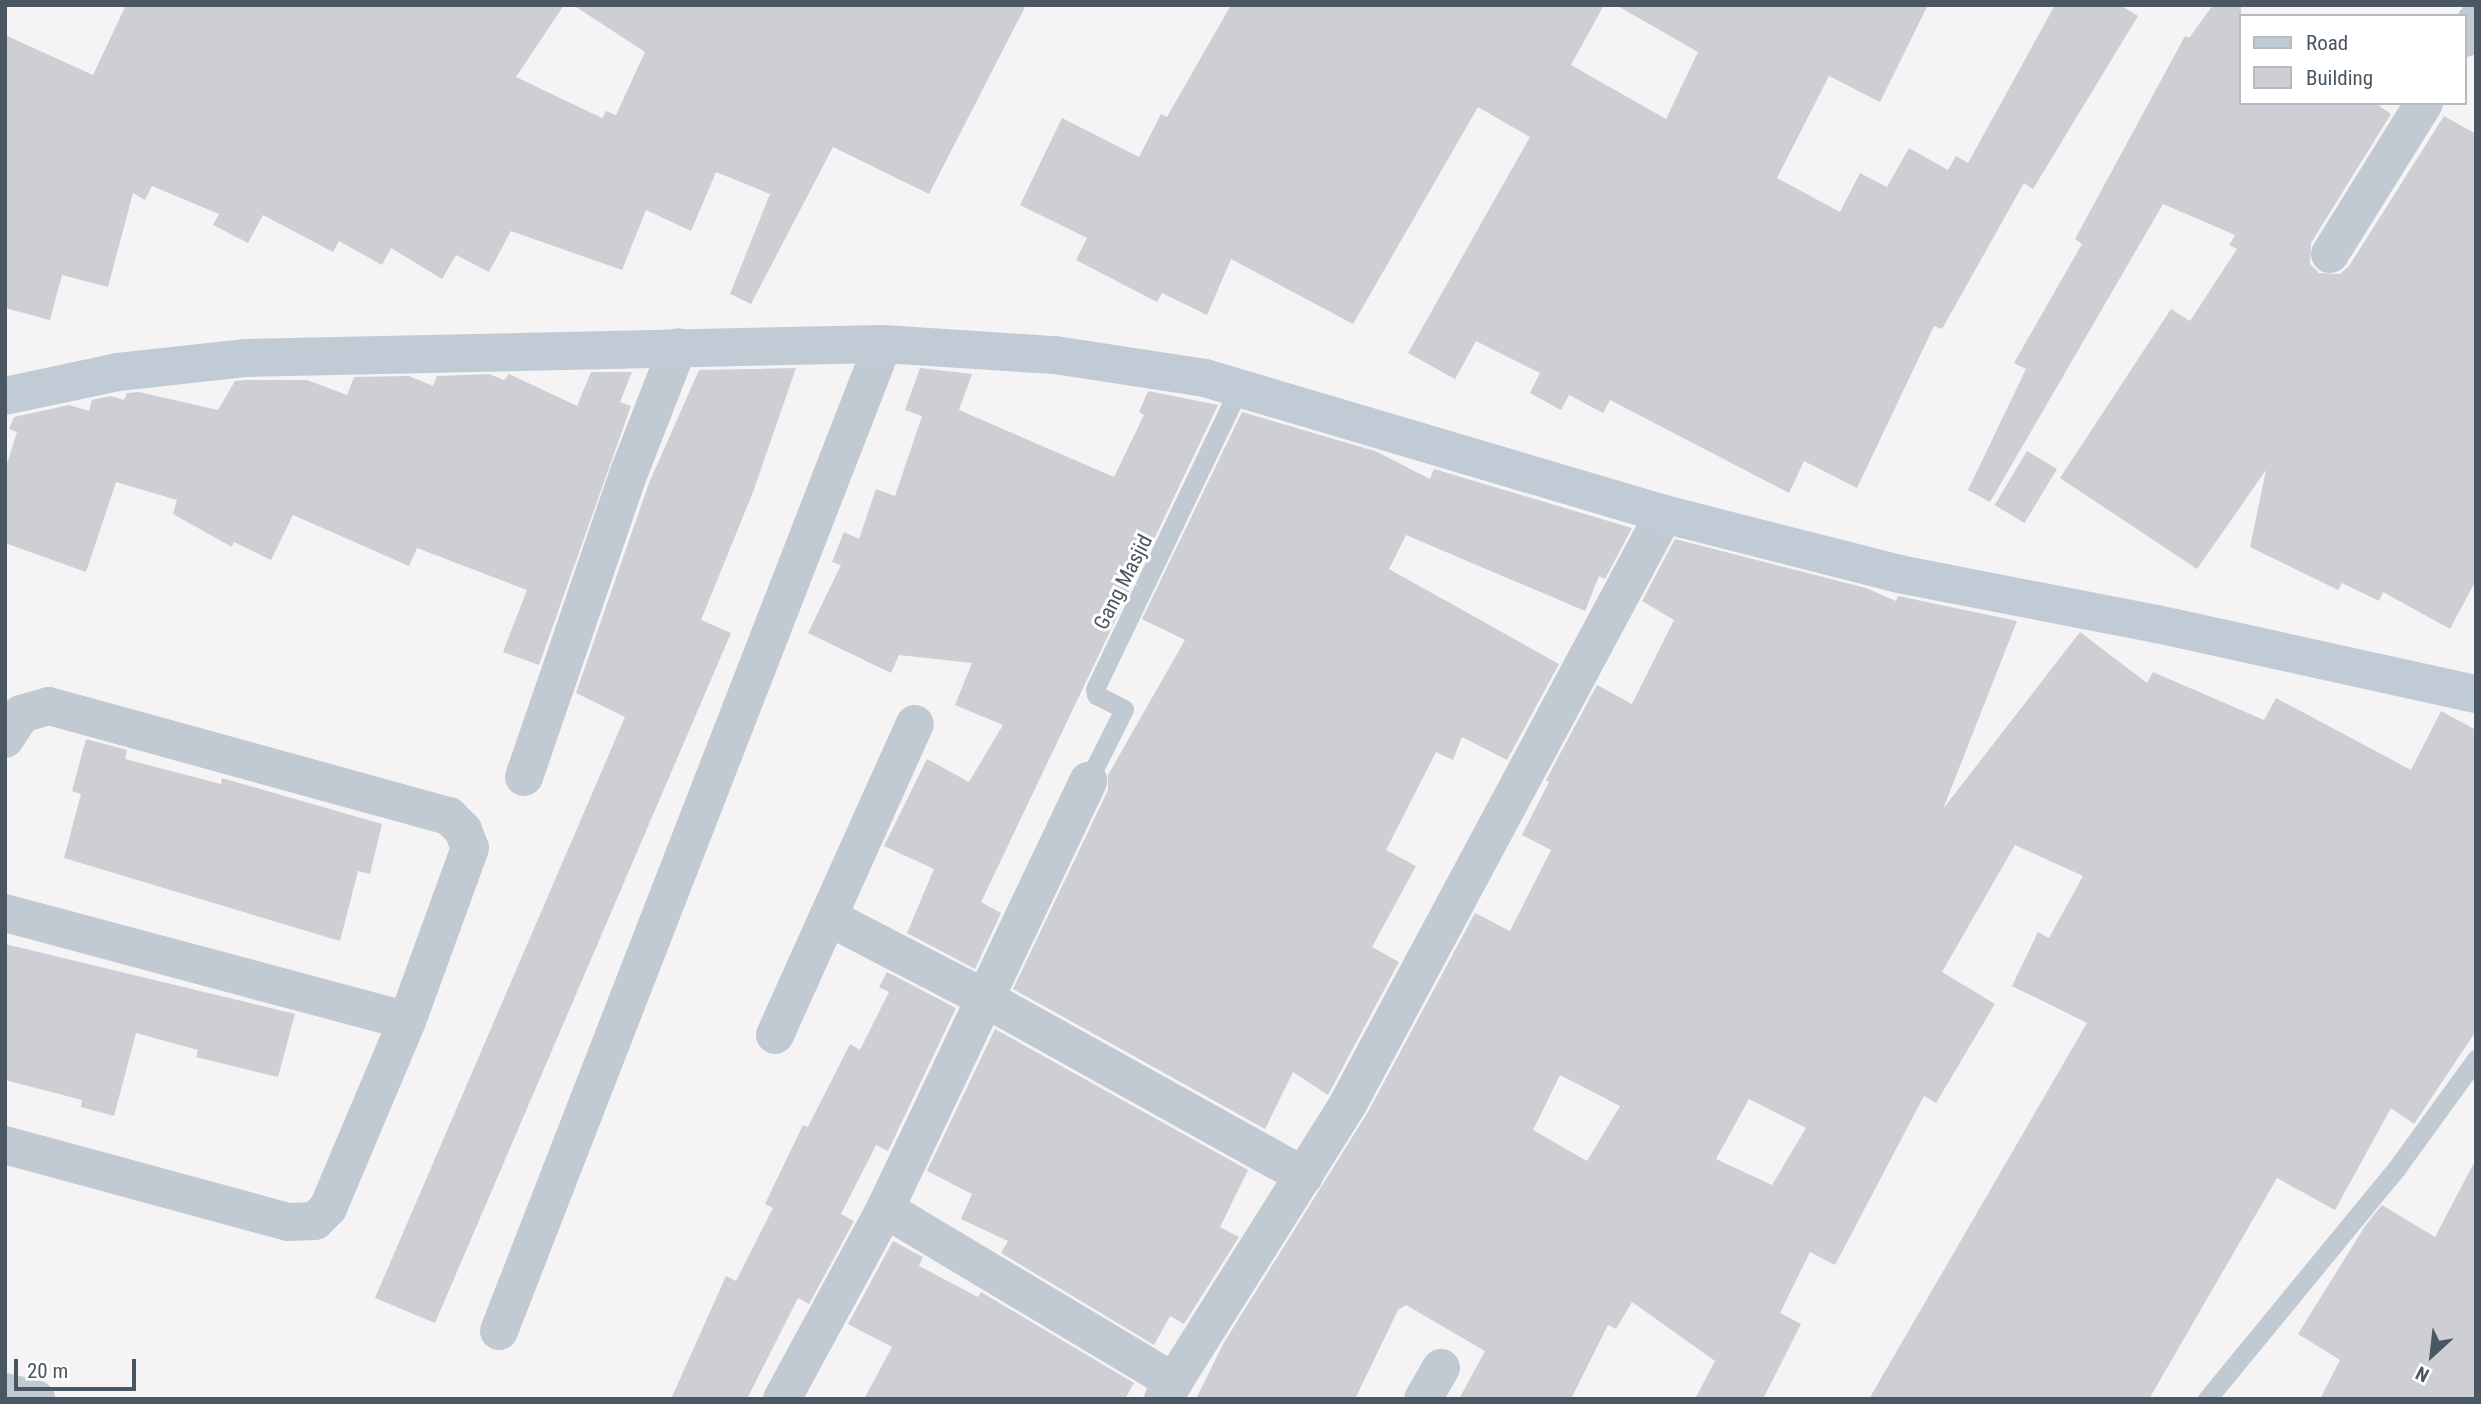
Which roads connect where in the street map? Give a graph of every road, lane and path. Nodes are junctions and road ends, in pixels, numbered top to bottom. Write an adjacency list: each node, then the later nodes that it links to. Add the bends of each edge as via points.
1 (2423, 105): 2 (street)
2 (2330, 254)
3 (883, 344): 4 (street); 5 (street, via 1055,355 1137,365); 22 (street)
4 (678, 347): 6 (street, via 190,361); 11 (street, via 628,474)
5 (1240, 387): 7 (street); 12 (lane, Gang Masjid, via 1097,683 1096,695 1124,709)
6 (5, 396)
7 (1664, 514): 8 (street, via 1899,574 2157,624); 20 (street, via 1384,1040)
8 (2476, 694)
9 (915, 724): 14 (street)
10 (5, 739): 16 (street, via 21,714 49,706 454,819 469,841 466,863)
11 (524, 777)
12 (1088, 781): 15 (street)
13 (5, 913): 16 (street)
14 (828, 917): 15 (street); 17 (street)
15 (986, 999): 20 (street); 21 (street)
16 (407, 1021): 19 (street, via 328,1208 315,1221 288,1222)
17 (775, 1035)
18 (2476, 1059): 27 (lane, via 2396,1169)
19 (5, 1145)
20 (1304, 1176): 23 (street)
21 (885, 1209): 23 (street); 26 (street)
22 (499, 1331)
23 (1169, 1390)
24 (5, 1392): 25 (street)
25 (36, 1399)
26 (782, 1399)
27 (2207, 1399)

